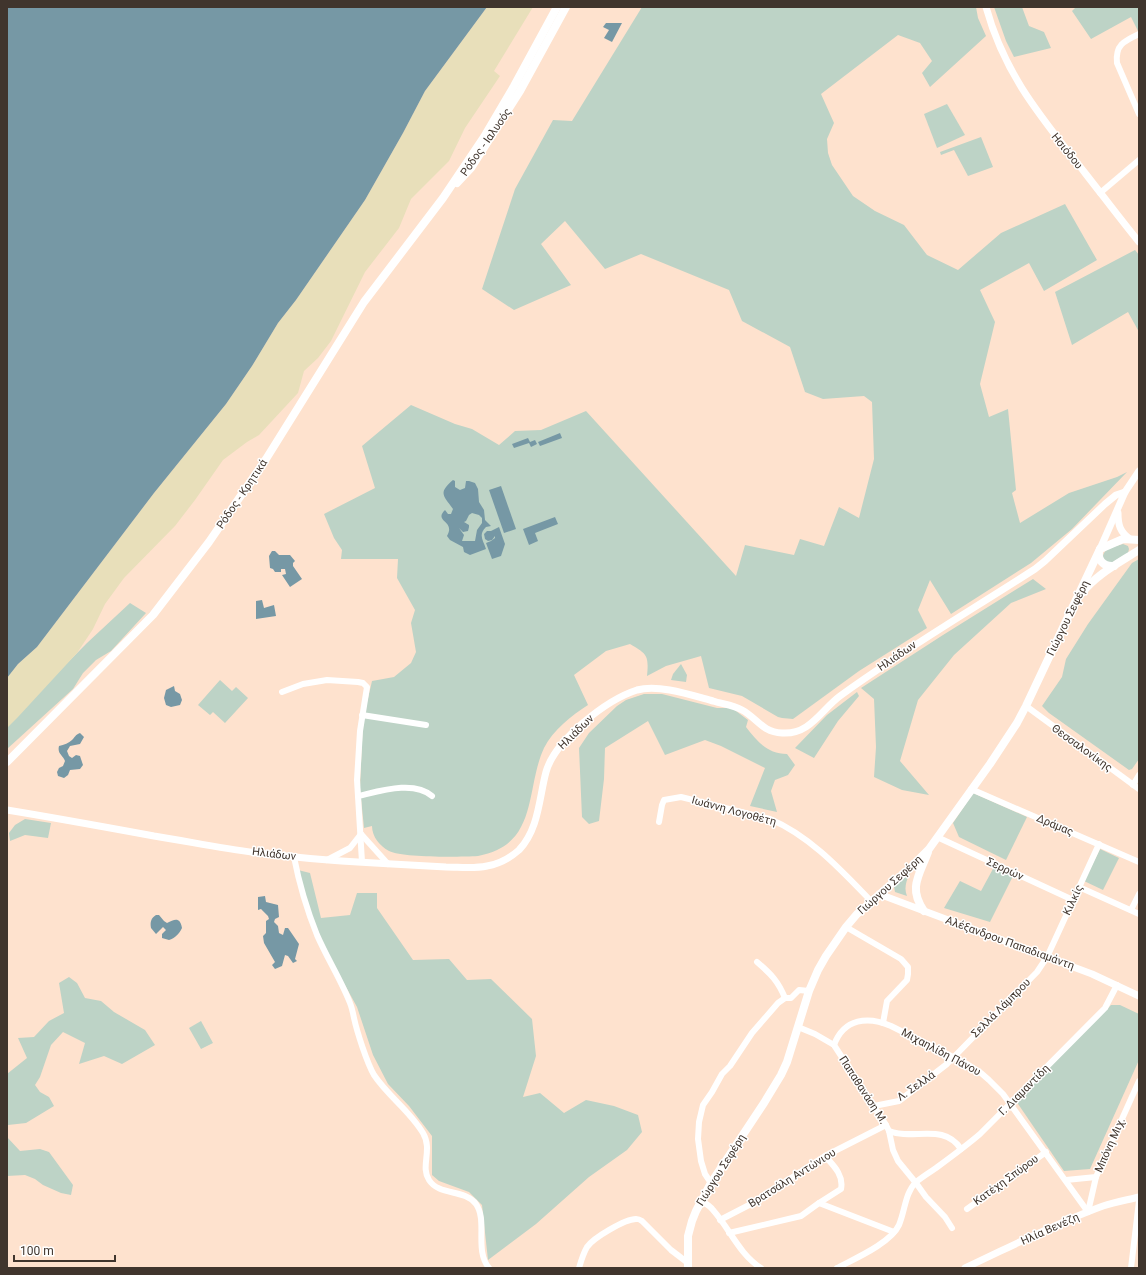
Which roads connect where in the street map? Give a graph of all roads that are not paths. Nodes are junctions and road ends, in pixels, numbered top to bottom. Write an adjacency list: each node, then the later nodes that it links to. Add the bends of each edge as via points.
1 (557, 7): 8 (main road, Ρόδος - Ιαλυσός, via 490,128)
2 (566, 7): 8 (main road, Ρόδος - Ιαλυσός, via 489,142 471,168)
3 (986, 7): 7 (street, Ησιόδου, via 1013,75 1035,109)
4 (1139, 34): 5 (street, via 1122,44 1118,50 1117,63)
5 (1139, 114)
6 (1139, 160): 7 (street)
7 (1100, 193): 9 (street, Ησιόδου)
8 (443, 198): 25 (main road, Ρόδος - Κρητικά, via 364,302 290,422 193,564 153,615)
9 (1139, 242)
10 (1139, 471): 11 (street)
11 (1125, 492): 12 (street); 13 (street, Ηλιάδων, via 1116,495)
12 (1121, 503): 13 (street, via 1113,500); 14 (street)
13 (1105, 504): 42 (street, Ηλιάδων, via 1036,568 912,645 836,698 803,729 787,733 771,732 743,710 735,707 659,688 637,690 594,714 560,746 546,770 537,814 530,832 512,856 490,866 475,868)
14 (1118, 511): 15 (street, via 1120,527); 17 (street, Γιώργου Σεφέρη)
15 (1130, 539): 16 (main road); 17 (main road, via 1120,540); 18 (main road, via 1136,545)
16 (1139, 540)
17 (1100, 549): 19 (main road, via 1101,562); 20 (main road, Γιώργου Σεφέρη)
18 (1136, 552): 19 (main road)
19 (1114, 566): 20 (main road, via 1096,580)
20 (1076, 602): 22 (main road, Γιώργου Σεφέρη)
21 (282, 692): 23 (street, via 303,684 327,680 363,683 367,688)
22 (1026, 706): 27 (street, Θεσσαλονίκης); 28 (main road, Γιώργου Σεφέρη, via 990,764)
23 (362, 715): 24 (street); 30 (street)
24 (426, 725)
25 (7, 762)
26 (1139, 775): 27 (street)
27 (1133, 785): 29 (street, Θεσσαλονίκης)
28 (971, 789): 35 (main road, Γιώργου Σεφέρη); 36 (street, Δράμας)
29 (1139, 789)
30 (358, 796): 31 (street, via 391,789 413,788 426,791); 34 (street)
31 (432, 796)
32 (7, 810): 38 (street, Ηλιάδων, via 232,849)
33 (659, 822): 47 (street, Ιωάννη Λογοθέτη, via 664,800 682,797 770,819 818,849)
34 (361, 834): 39 (street, via 350,848); 40 (street); 42 (street)
35 (937, 837): 37 (main road, Γιώργου Σεφέρη); 46 (street, Σερρών)
36 (1099, 844): 41 (street, Δράμας); 43 (street, Κιλκίς)
37 (929, 849): 44 (main road, Γιώργου Σεφέρη); 49 (main road, via 916,885 917,901)
38 (294, 857): 39 (street, Ηλιάδων); 84 (street, via 299,881 317,934 351,1004 374,1074 423,1132 428,1148 426,1171 432,1184 467,1197 476,1204 481,1218 484,1262)
39 (327, 860): 40 (street, Ηλιάδων)
40 (362, 862): 42 (street, Ηλιάδων)
41 (1139, 862)
42 (388, 864)
43 (1079, 887): 46 (street, Κιλκίς); 48 (street)
44 (879, 894): 47 (main road, Γιώργου Σεφέρη); 49 (street, Αλέξανδρου Παπαδιαμάντη)
45 (1139, 894): 48 (street)
46 (1073, 900): 52 (street, Κιλκίς)
47 (872, 901): 51 (main road, Γιώργου Σεφέρη)
48 (1131, 910): 50 (street)
49 (924, 911): 52 (street, Αλέξανδρου Παπαδιαμάντη)
50 (1139, 914)
51 (846, 927): 55 (main road, Γιώργου Σεφέρη, via 818,970); 58 (street, via 901,959 908,967 906,980 887,1001)
52 (1047, 957): 54 (street, Αλέξανδρου Παπαδιαμάντη); 61 (street, Σελλά Λάμπρου, via 1037,972)
53 (757, 962): 57 (street, via 779,984)
54 (1117, 985): 56 (street, Αλέξανδρου Παπαδιαμάντη); 63 (street, Γ. Διαμαντίδη, via 1105,1008)
55 (809, 991): 57 (street, via 799,990 791,998); 59 (main road, Γιώργου Σεφέρη)
56 (1139, 996)
57 (785, 998): 72 (street, via 752,1033 703,1105 698,1139 701,1161)
58 (882, 1022): 60 (street, Μιχαηλίδη Πάνου, via 857,1022 837,1037); 61 (street, Μιχαηλίδη Πάνου)
59 (798, 1027): 60 (street, Παπαθανάση Μ.); 72 (main road, Γιώργου Σεφέρη, via 787,1062 774,1088)
60 (834, 1045): 64 (street, Παπαθανάση Μ.)
61 (952, 1058): 63 (street, Μιχαηλίδη Πάνου, via 980,1073); 64 (street, Λ. Σελλά, via 899,1101)
62 (1139, 1081): 69 (street, Μπόνη Μιχ.)
63 (1010, 1104): 66 (street, Γ. Διαμαντίδη); 67 (street, Μιχαηλίδη Πάνου)
64 (874, 1106): 65 (street, Παπαθανάση Μ.)
65 (888, 1128): 66 (street, via 897,1134 929,1133 950,1138); 68 (street, Βρατσάλη Αντώνιου); 71 (street, Παπαθανάση Μ., via 898,1161)
66 (962, 1149): 71 (street, Γ. Διαμαντίδη)
67 (1046, 1152): 70 (street, Μιχαηλίδη Πάνου); 77 (street, Κατέχη Σπύρου)
68 (825, 1156): 76 (street, via 838,1171 842,1184 841,1189); 79 (street, Βρατσάλη Αντώνιου, via 751,1204)
69 (1096, 1177): 70 (street); 78 (street, Μπόνη Μιχ.)
70 (1066, 1180): 78 (street, Μιχαηλίδη Πάνου)
71 (916, 1182): 80 (street, Παπαθανάση Μ., via 923,1194 946,1217); 81 (street, via 909,1193 902,1219)
72 (711, 1183): 74 (main road, Γιώργου Σεφέρη)
73 (1139, 1197): 78 (street, Ηλία Βενέζη)
74 (701, 1200): 79 (street, via 714,1210); 83 (main road, Γιώργου Σεφέρη, via 690,1229)
75 (1139, 1201): 89 (street)
76 (819, 1203): 81 (street); 82 (street, via 801,1216)
77 (967, 1209)
78 (1088, 1212): 88 (street, Ηλία Βενέζη)
79 (720, 1220): 82 (street)
80 (952, 1228)
81 (894, 1232): 87 (street, via 876,1246)
82 (729, 1233): 86 (street, via 746,1255)
83 (688, 1265): 85 (street, via 638,1219 622,1224 593,1241)
84 (489, 1268)
85 (579, 1268)
86 (761, 1268)
87 (837, 1268)
88 (965, 1268)
89 (1131, 1268)

